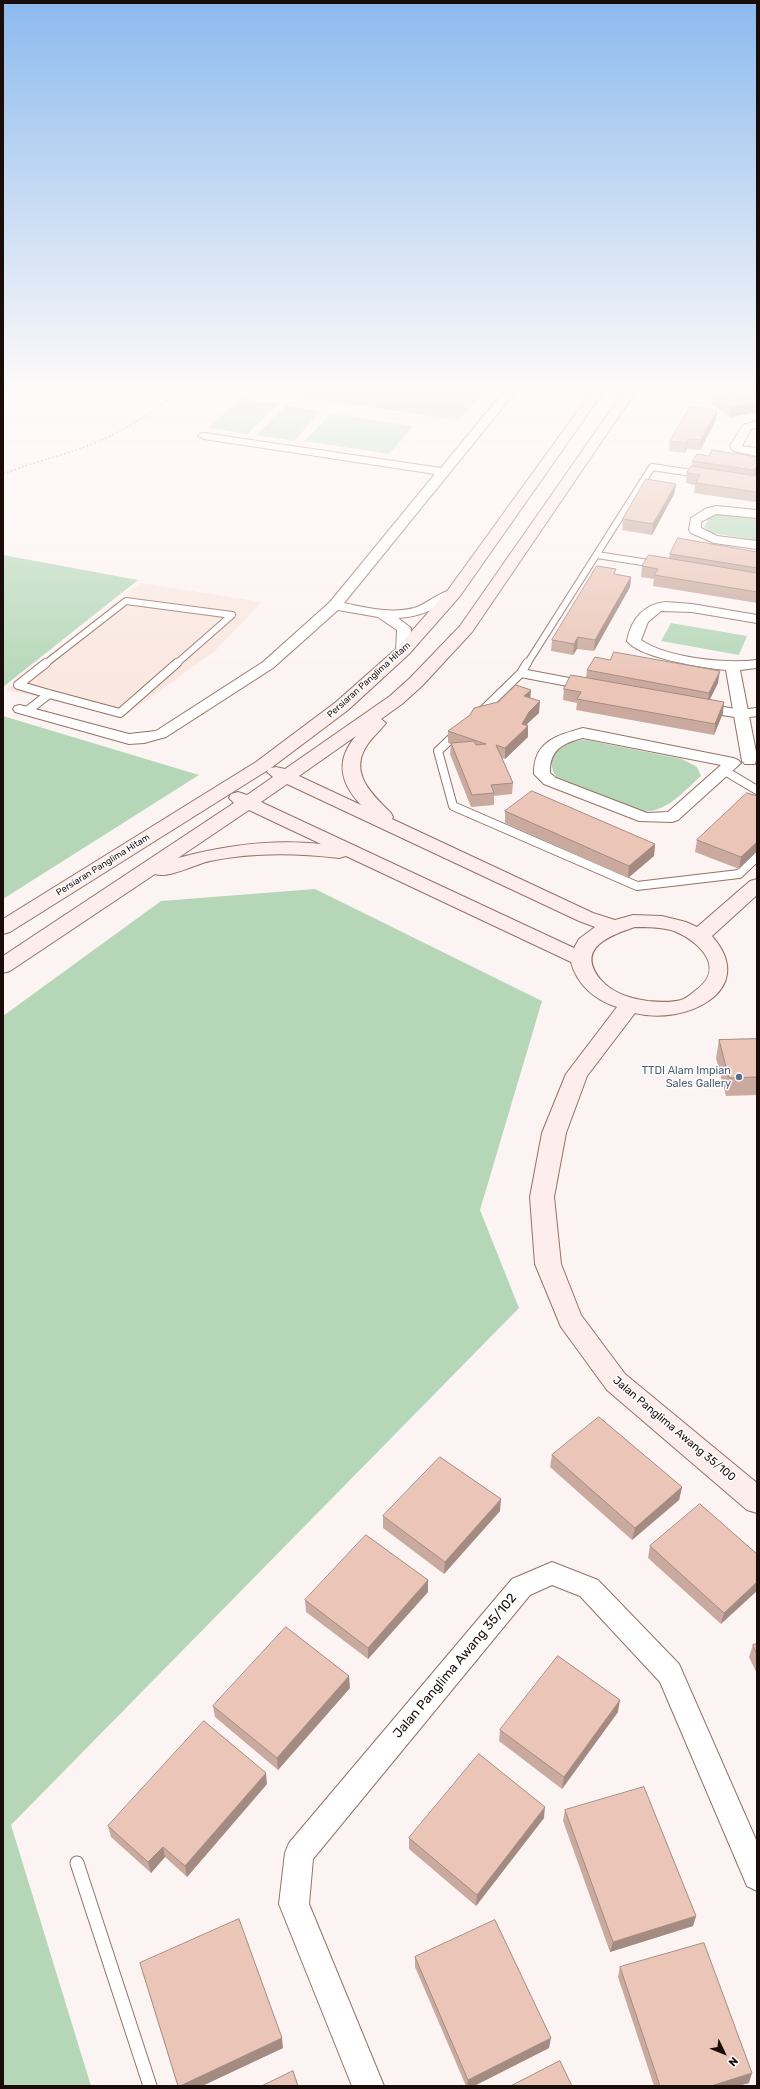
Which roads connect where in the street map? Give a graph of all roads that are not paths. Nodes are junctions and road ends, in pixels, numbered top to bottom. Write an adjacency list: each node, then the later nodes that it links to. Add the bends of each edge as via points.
1 (430, 488): 10 (street)
2 (529, 488): 9 (main road, Persiaran Panglima Hitam)
3 (562, 488): 19 (main road, via 466,629)
4 (639, 488): 7 (lane)
5 (757, 514): 6 (street, via 714,510 703,513 695,521 695,530 714,539)
6 (757, 545)
7 (597, 555): 8 (lane); 16 (lane)
8 (666, 566)
9 (454, 593): 11 (street, via 415,612); 13 (main road, Persiaran Panglima Hitam)
10 (335, 605): 11 (street); 21 (street, via 268,665 160,734 129,739)
11 (382, 615): 13 (street, via 404,628)
12 (757, 619): 15 (street, via 658,607 648,613 635,636 634,641 638,646 659,654)
13 (403, 652): 27 (main road, Persiaran Panglima Hitam, via 342,706)
14 (757, 664): 15 (street)
15 (732, 666): 24 (street)
16 (521, 673): 17 (lane); 23 (lane)
17 (584, 685)
18 (49, 694): 18 (lane, via 18,686 126,601 232,615 120,713); 21 (lane)
19 (396, 700): 29 (main road); 33 (main road, via 357,746 350,766 359,792)
20 (702, 707): 24 (lane)
21 (23, 710)
22 (757, 712): 24 (lane)
23 (478, 714)
24 (741, 714): 26 (street)
25 (462, 728): 35 (lane, via 438,752 454,806 637,886 740,874)
26 (754, 761): 28 (street)
27 (262, 766): 29 (main road); 31 (main road, Persiaran Panglima Hitam)
28 (729, 767): 28 (street, via 672,817 645,818 550,781 542,774 540,763 548,749 564,737 583,733); 30 (lane)
29 (286, 777): 32 (main road); 33 (main road)
30 (757, 790)
31 (222, 791): 32 (main road); 39 (main road, Persiaran Panglima Hitam)
32 (247, 803): 34 (main road); 36 (main road)
33 (394, 828): 38 (main road, via 586,917)
34 (356, 854): 36 (main road, via 277,847 235,849 189,860); 41 (main road)
35 (757, 857)
36 (127, 884): 42 (main road)
37 (757, 885): 40 (main road)
38 (612, 926): 40 (main road, via 633,921 657,922 679,927); 41 (main road, via 596,934 585,945)
39 (3, 928)
40 (699, 936): 43 (main road, via 713,949 720,964 720,979 711,992 694,1003 674,1008)
41 (581, 959): 43 (main road, via 584,973 594,986 609,998)
42 (3, 966)
43 (629, 1006): 44 (main road, Jalan Panglima Awang 35/100, via 577,1074 554,1133 542,1197 548,1264 570,1320 616,1382)
44 (757, 1501)
45 (77, 1863): 47 (lane)
46 (757, 1876): 48 (street, Jalan Panglima Awang 35/102, via 670,1673 589,1588 552,1573 521,1587 299,1853 294,1904)
47 (150, 2086)
48 (368, 2086)

